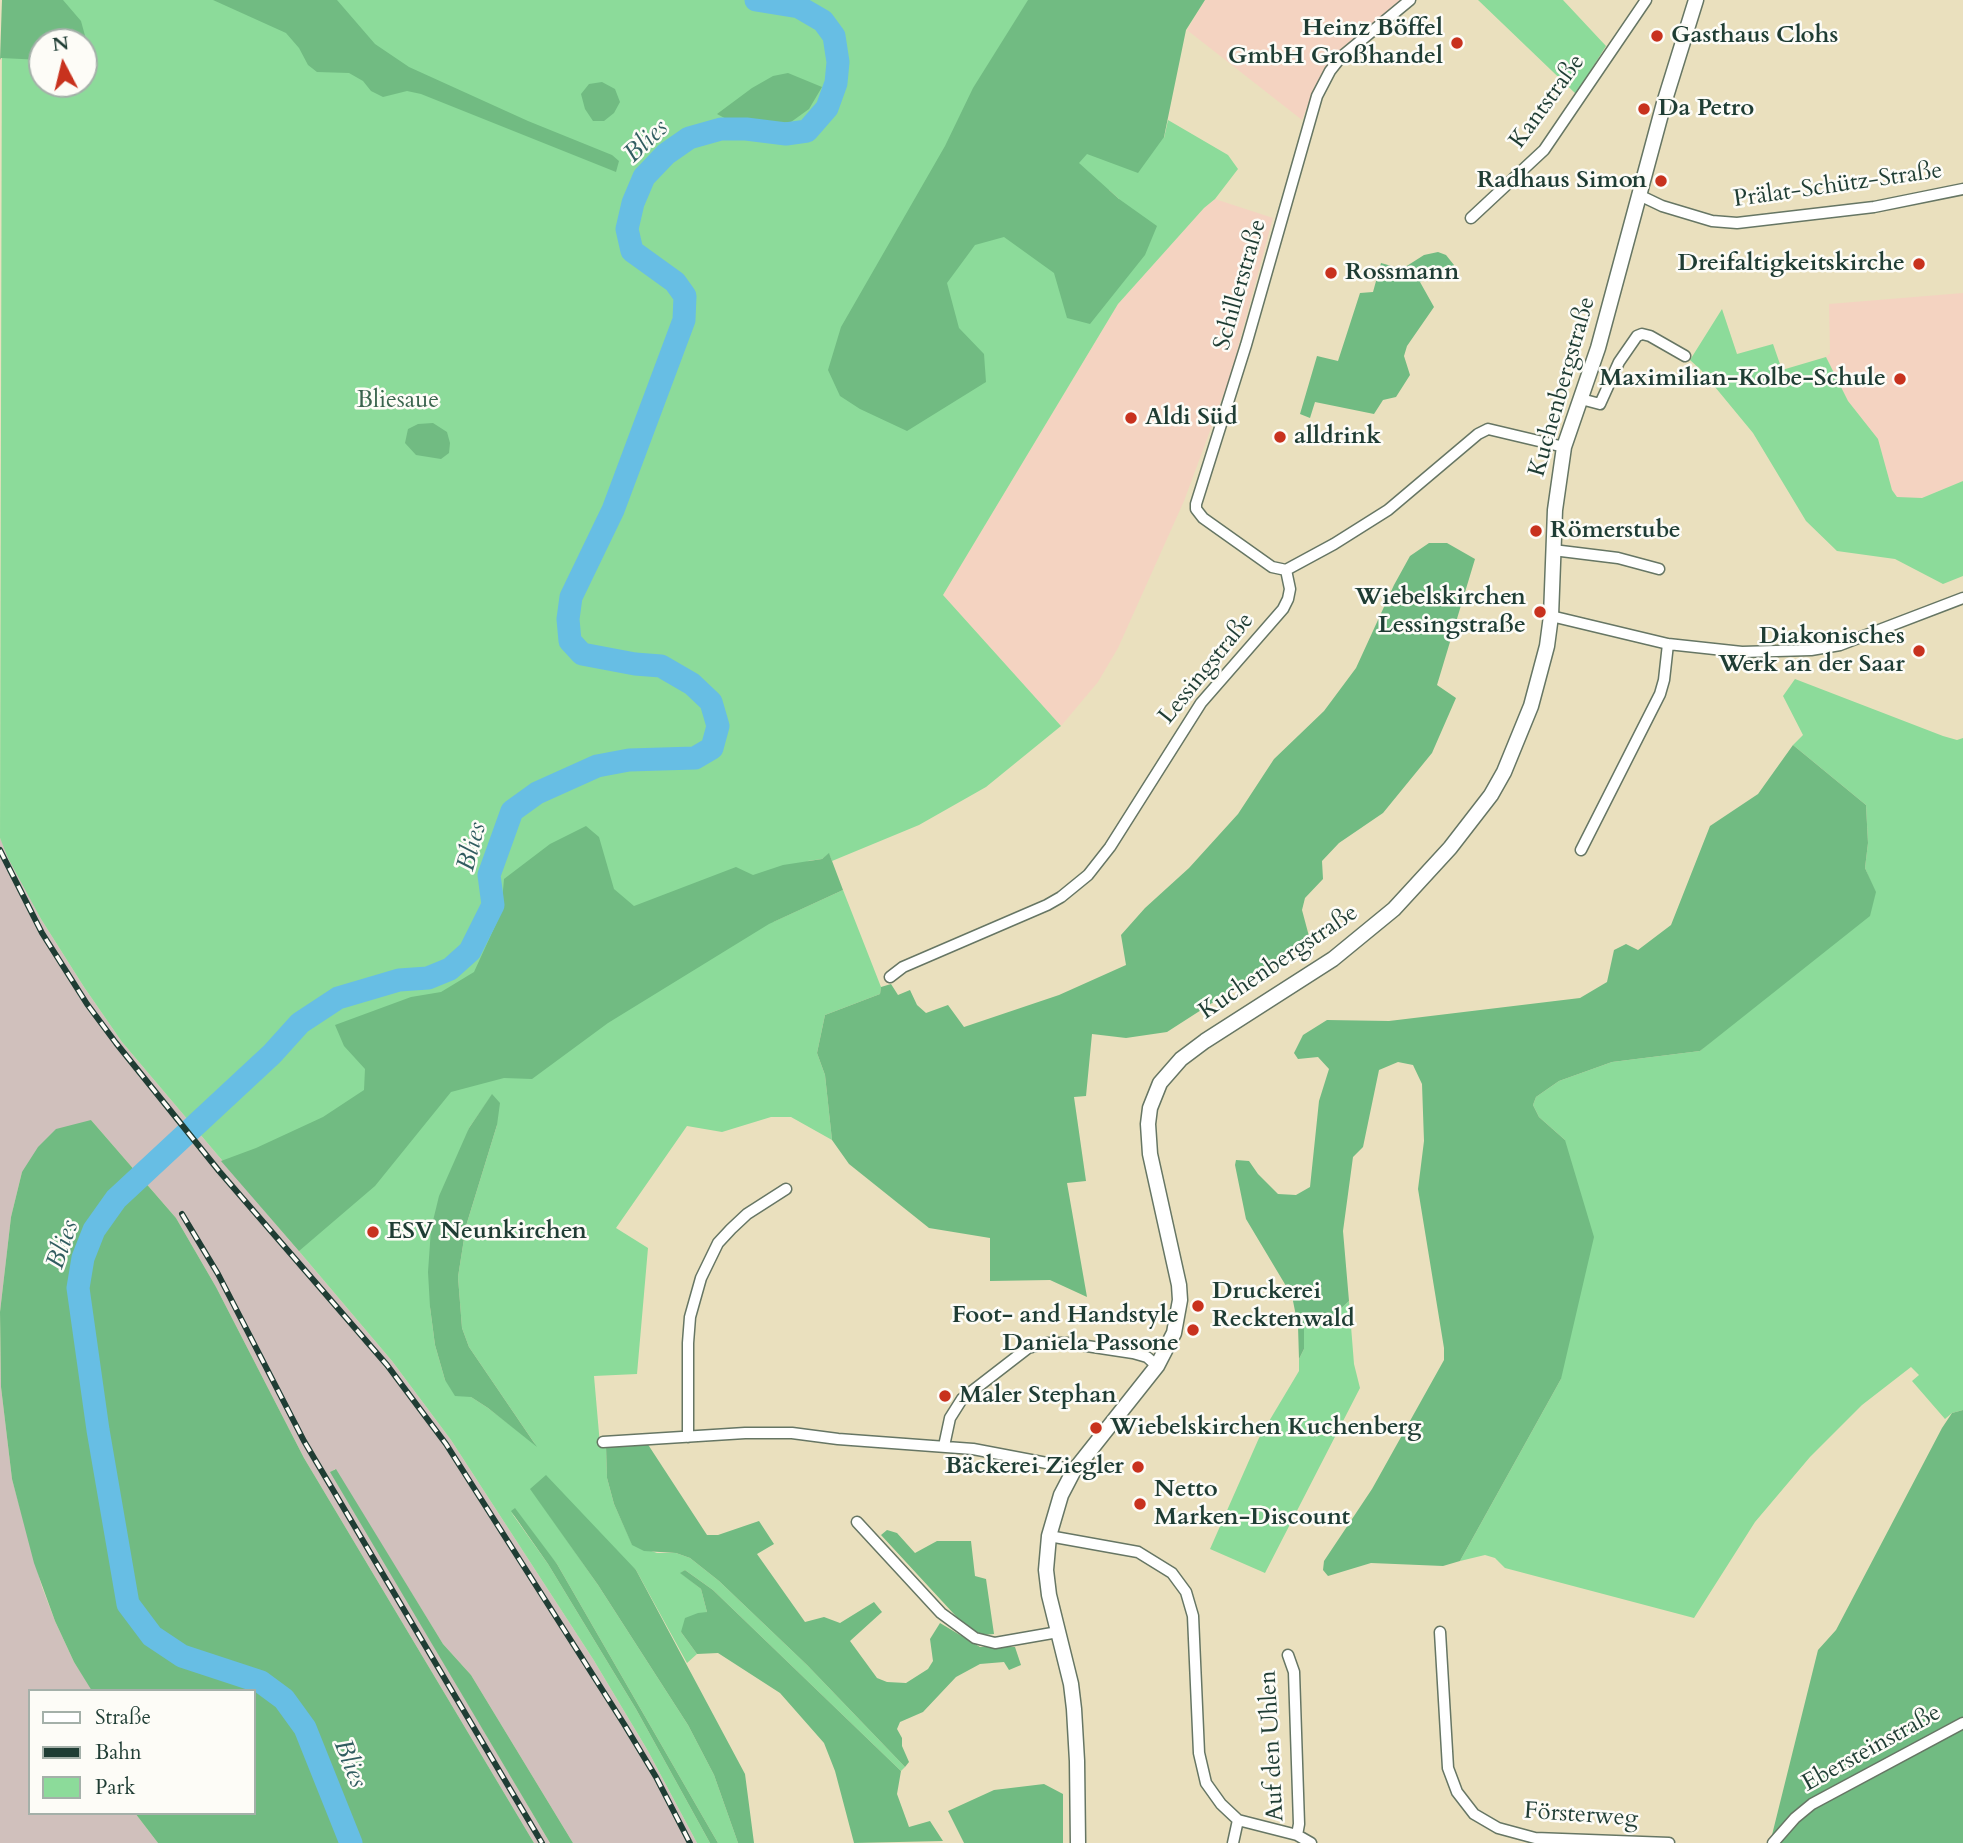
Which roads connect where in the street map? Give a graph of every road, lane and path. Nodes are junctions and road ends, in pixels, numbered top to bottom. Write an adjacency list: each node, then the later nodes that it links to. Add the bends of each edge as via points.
1 (1410, 0): 12 (street, Schillerstraße, via 1341,57 1317,96 1196,504 1203,518 1272,567)
2 (1646, 0): 6 (street, Kantstraße, via 1544,150)
3 (1696, 0): 5 (main road, Kuchenbergstraße)
4 (1963, 189): 5 (street, Prälat-Schütz-Straße, via 1874,207 1737,223 1712,221)
5 (1639, 195): 8 (main road, Kuchenbergstraße)
6 (1471, 218)
7 (1685, 356): 8 (street, via 1650,336 1637,336 1600,404)
8 (1581, 399): 9 (main road, Kuchenbergstraße)
9 (1564, 446): 10 (main road, Kuchenbergstraße); 12 (street, via 1488,429 1388,510)
10 (1553, 550): 11 (street, via 1618,558); 14 (main road, Kuchenbergstraße)
11 (1659, 569)
12 (1286, 570): 17 (street, Lessingstraße, via 1290,589 1283,609 1201,703 1111,847 1088,875 1046,905)
13 (1963, 598): 15 (street, via 1826,649 1742,652)
14 (1551, 616): 15 (street); 19 (main road, Kuchenbergstraße, via 1541,674 1515,747 1491,795 1450,848 1369,931 1205,1041 1160,1083 1150,1108 1148,1138 1180,1300 1174,1333)
15 (1668, 644): 16 (street, via 1660,694)
16 (1581, 850)
17 (890, 976)
18 (786, 1189): 20 (street, via 731,1229 718,1243 701,1278 690,1317)
19 (1157, 1366): 22 (street, via 1133,1353 1067,1343 1028,1348 962,1399 950,1418); 23 (main road, Kuchenbergstraße)
20 (688, 1437): 21 (street); 22 (street, via 792,1433)
21 (603, 1442)
22 (944, 1446): 23 (street)
23 (1073, 1472): 25 (main road, Kuchenbergstraße)
24 (857, 1522): 26 (street, via 941,1613 975,1638 995,1643)
25 (1049, 1536): 26 (main road, Kuchenbergstraße, via 1045,1570); 30 (street, Auf den Uhlen, via 1138,1552 1164,1566 1186,1592 1193,1616 1202,1772 1214,1796)
26 (1058, 1632): 33 (main road, Kuchenbergstraße, via 1076,1729)
27 (1440, 1632): 32 (street, Försterweg, via 1448,1768 1465,1804 1485,1822 1515,1834)
28 (1288, 1655): 31 (street, Auf den Uhlen, via 1294,1672)
29 (1963, 1723): 37 (street, Ebersteinstraße, via 1812,1804)
30 (1238, 1820): 31 (street, Auf den Uhlen); 34 (street)
31 (1297, 1835): 35 (street, Auf den Uhlen)
32 (1614, 1842): 36 (street, Försterweg)
33 (1078, 1843)
34 (1233, 1843)
35 (1311, 1843)
36 (1669, 1843)
37 (1773, 1843)

